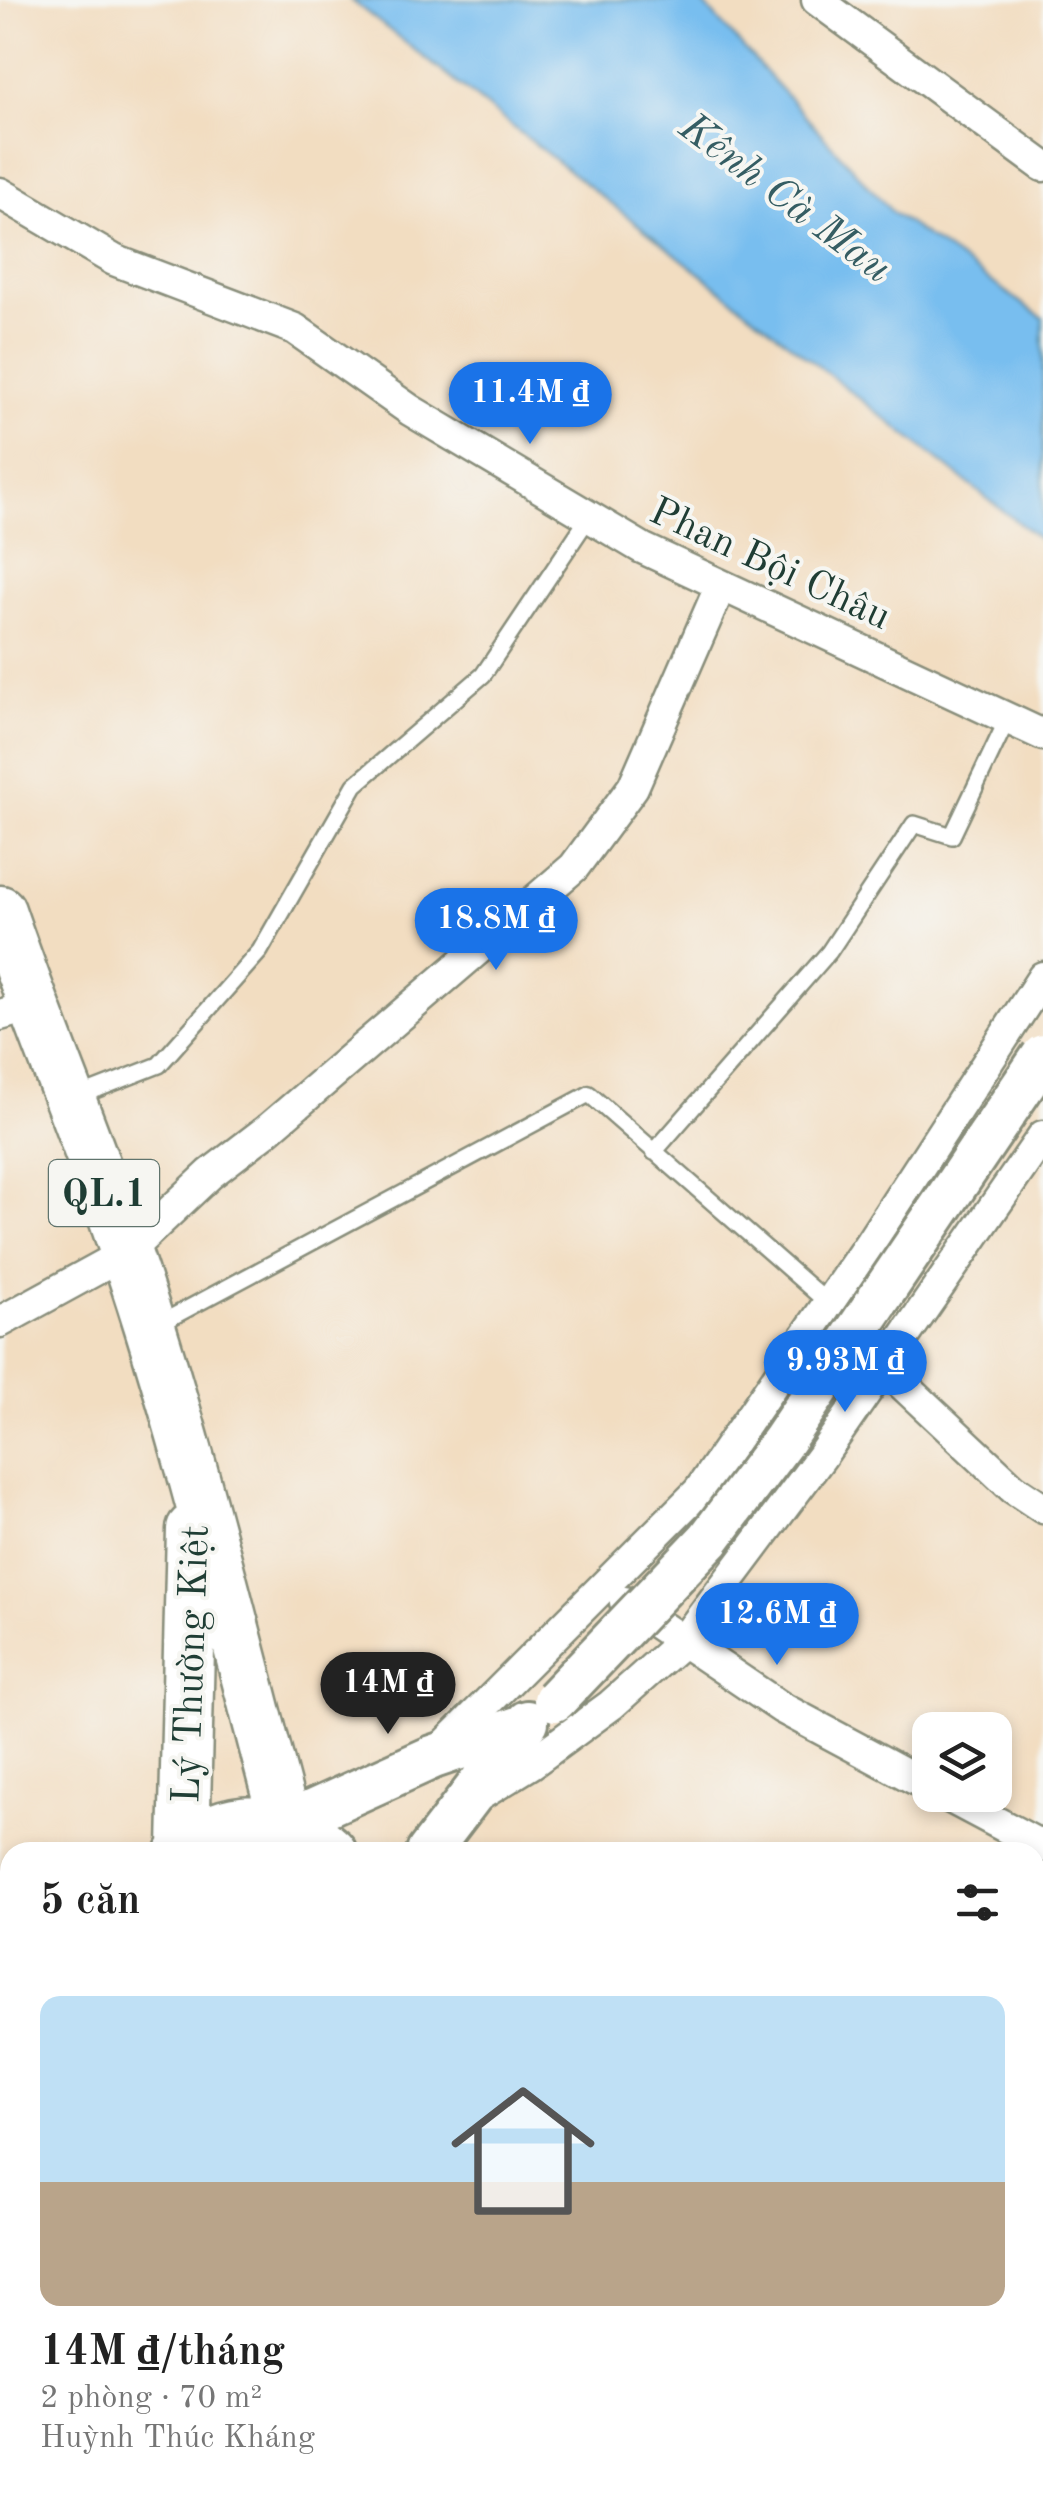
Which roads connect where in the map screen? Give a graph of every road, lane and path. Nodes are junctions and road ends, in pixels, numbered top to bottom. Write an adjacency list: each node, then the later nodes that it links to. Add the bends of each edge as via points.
1 (817, 0): 2 (street)
2 (1043, 166)
3 (0, 193): 4 (street, Phan Bội Châu, via 114,260 295,329 410,410)
4 (589, 517): 5 (street, Phan Bội Châu); 12 (lane, via 483,675 355,785 260,950 159,1065)
5 (721, 585): 6 (street, Phan Bội Châu); 15 (street, via 633,787 574,867 210,1174)
6 (1008, 718): 7 (street, Phan Bội Châu); 14 (lane, via 952,836 914,824 829,952)
7 (1043, 735)
8 (0, 911): 10 (highway, Lý Thường Kiệt / QL.1)
9 (1043, 976): 16 (street)
10 (16, 1010): 12 (highway, Lý Thường Kiệt / QL.1)
11 (1043, 1056): 24 (main road, bridge, via 709,1539)
12 (68, 1100): 15 (highway, Lý Thường Kiệt / QL.1)
13 (1043, 1136): 19 (street)
14 (654, 1152): 16 (lane); 18 (lane, via 588,1094)
15 (126, 1253): 17 (street); 18 (highway, Lý Thường Kiệt / QL.1)
16 (829, 1304): 22 (street, via 700,1490)
17 (0, 1322)
18 (149, 1329): 20 (highway, Lý Thường Kiệt / QL.1)
19 (884, 1367): 21 (street); 23 (street)
20 (194, 1479): 29 (highway, Lý Thường Kiệt / QL.1); 30 (highway, Lý Thường Kiệt / QL.1)
21 (1043, 1508)
22 (602, 1587): 23 (street); 25 (street)
23 (684, 1640): 26 (street, via 782,1708); 27 (street, via 570,1736)
24 (521, 1727): 25 (main road); 27 (main road)
25 (433, 1757): 29 (main road)
26 (912, 1777)
27 (469, 1801): 33 (main road)
28 (977, 1812): 34 (street)
29 (285, 1824): 31 (highway, QL.1, via 248,1820); 32 (highway, QL.1)
30 (183, 1842)
31 (195, 1842)
32 (319, 1842)
33 (436, 1842)
34 (1034, 1842)

